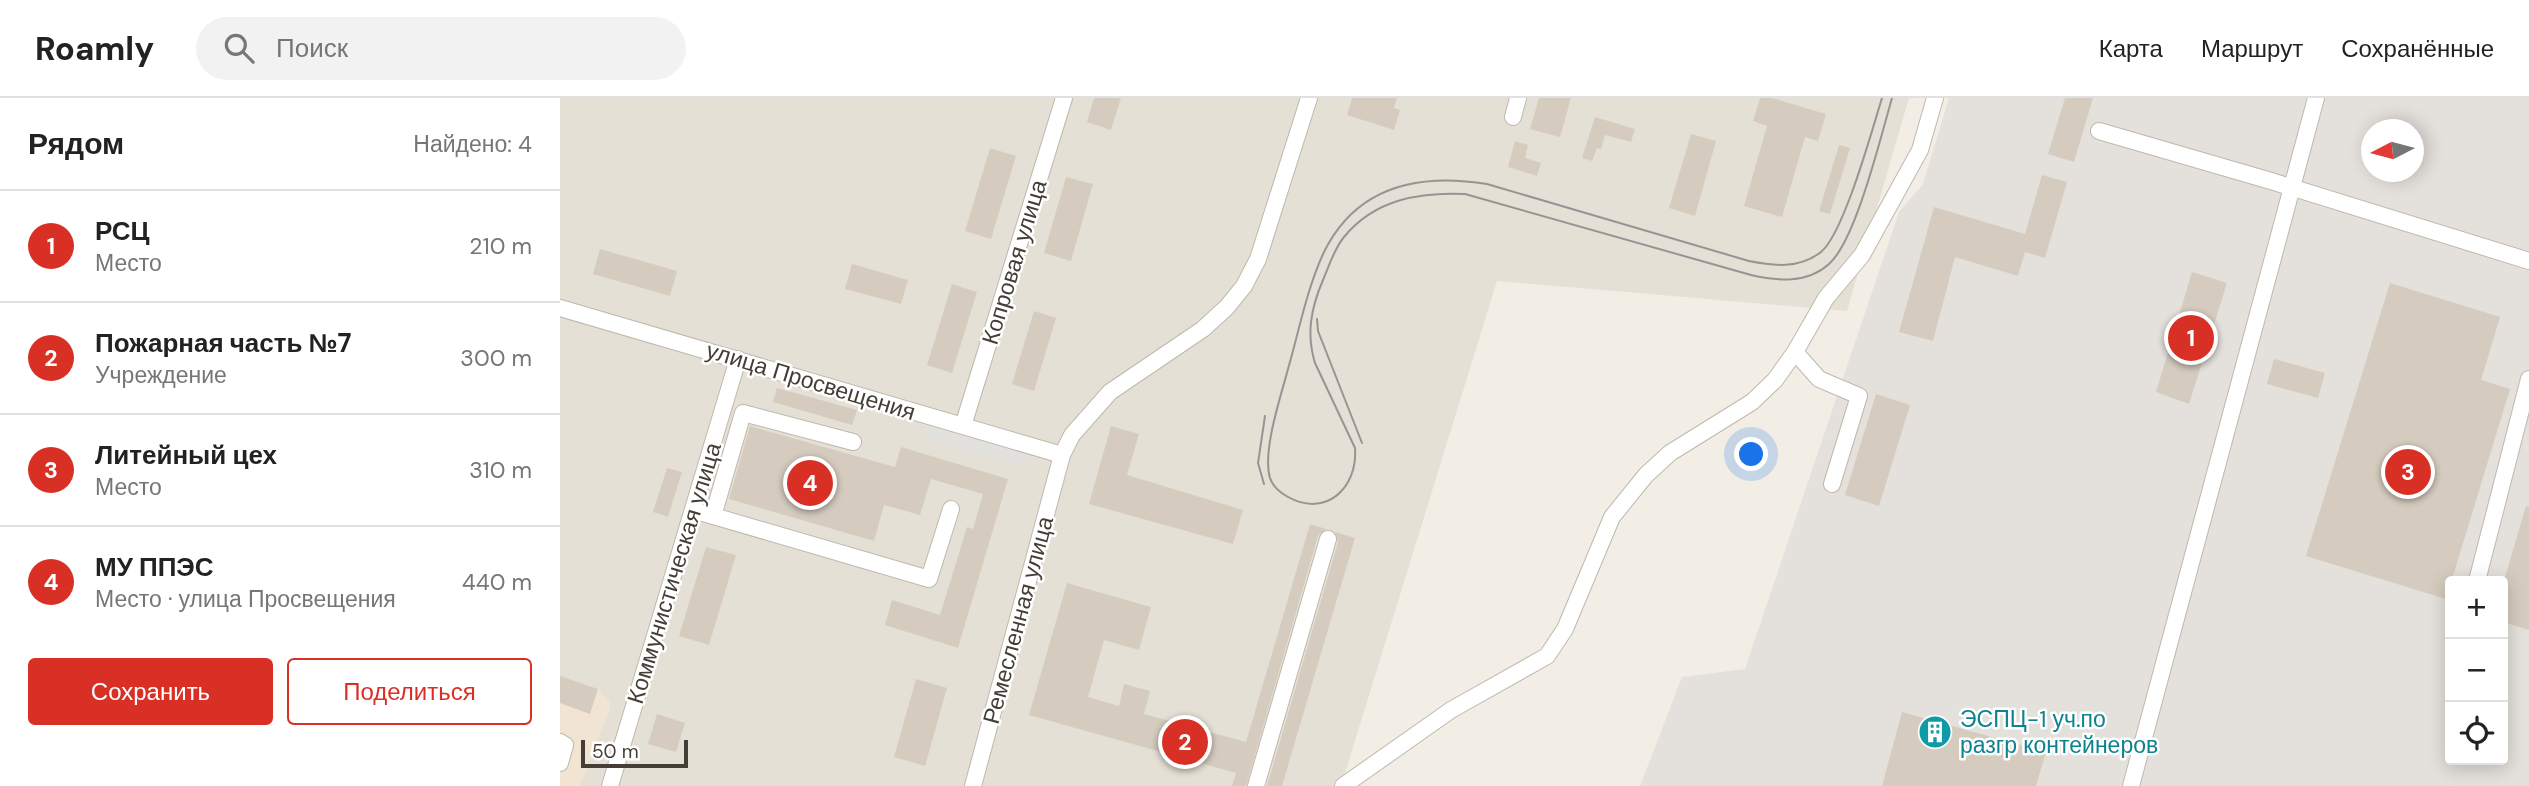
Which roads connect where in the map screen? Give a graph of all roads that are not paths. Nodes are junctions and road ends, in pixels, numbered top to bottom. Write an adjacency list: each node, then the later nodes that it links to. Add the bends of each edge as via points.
1 (1064, 98): 14 (street, Копровая улица)
2 (1309, 98): 16 (street, Ремесленная улица, via 1258,259 1244,286 1193,337 1110,392 1072,435)
3 (1518, 98): 6 (street)
4 (1935, 98): 11 (street, via 1920,150 1882,223 1826,298)
5 (2316, 98): 8 (street)
6 (1513, 117)
7 (2099, 131): 8 (street)
8 (2291, 187): 9 (street); 29 (street)
9 (2529, 261)
10 (560, 307): 12 (street, улица Просвещения)
11 (1795, 352): 17 (street, via 1819,379 1859,396); 28 (street, via 1752,402 1670,453 1646,475 1612,517 1565,629 1547,656 1451,710)
12 (738, 359): 14 (street, улица Просвещения); 19 (street, Коммунистическая улица)
13 (2529, 379): 22 (street)
14 (963, 426): 16 (street, улица Просвещения)
15 (853, 442): 20 (street, via 743,413)
16 (1062, 455): 26 (street, Ремесленная улица)
17 (1832, 484)
18 (951, 509): 20 (street, via 929,579)
19 (693, 510): 20 (street); 25 (street, Коммунистическая улица)
20 (713, 516)
21 (1328, 539): 27 (street)
22 (2478, 576)
23 (560, 742): 24 (street, via 565,745)
24 (560, 763)
25 (610, 786)
26 (973, 786)
27 (1256, 786)
28 (1343, 786)
29 (2131, 786)

